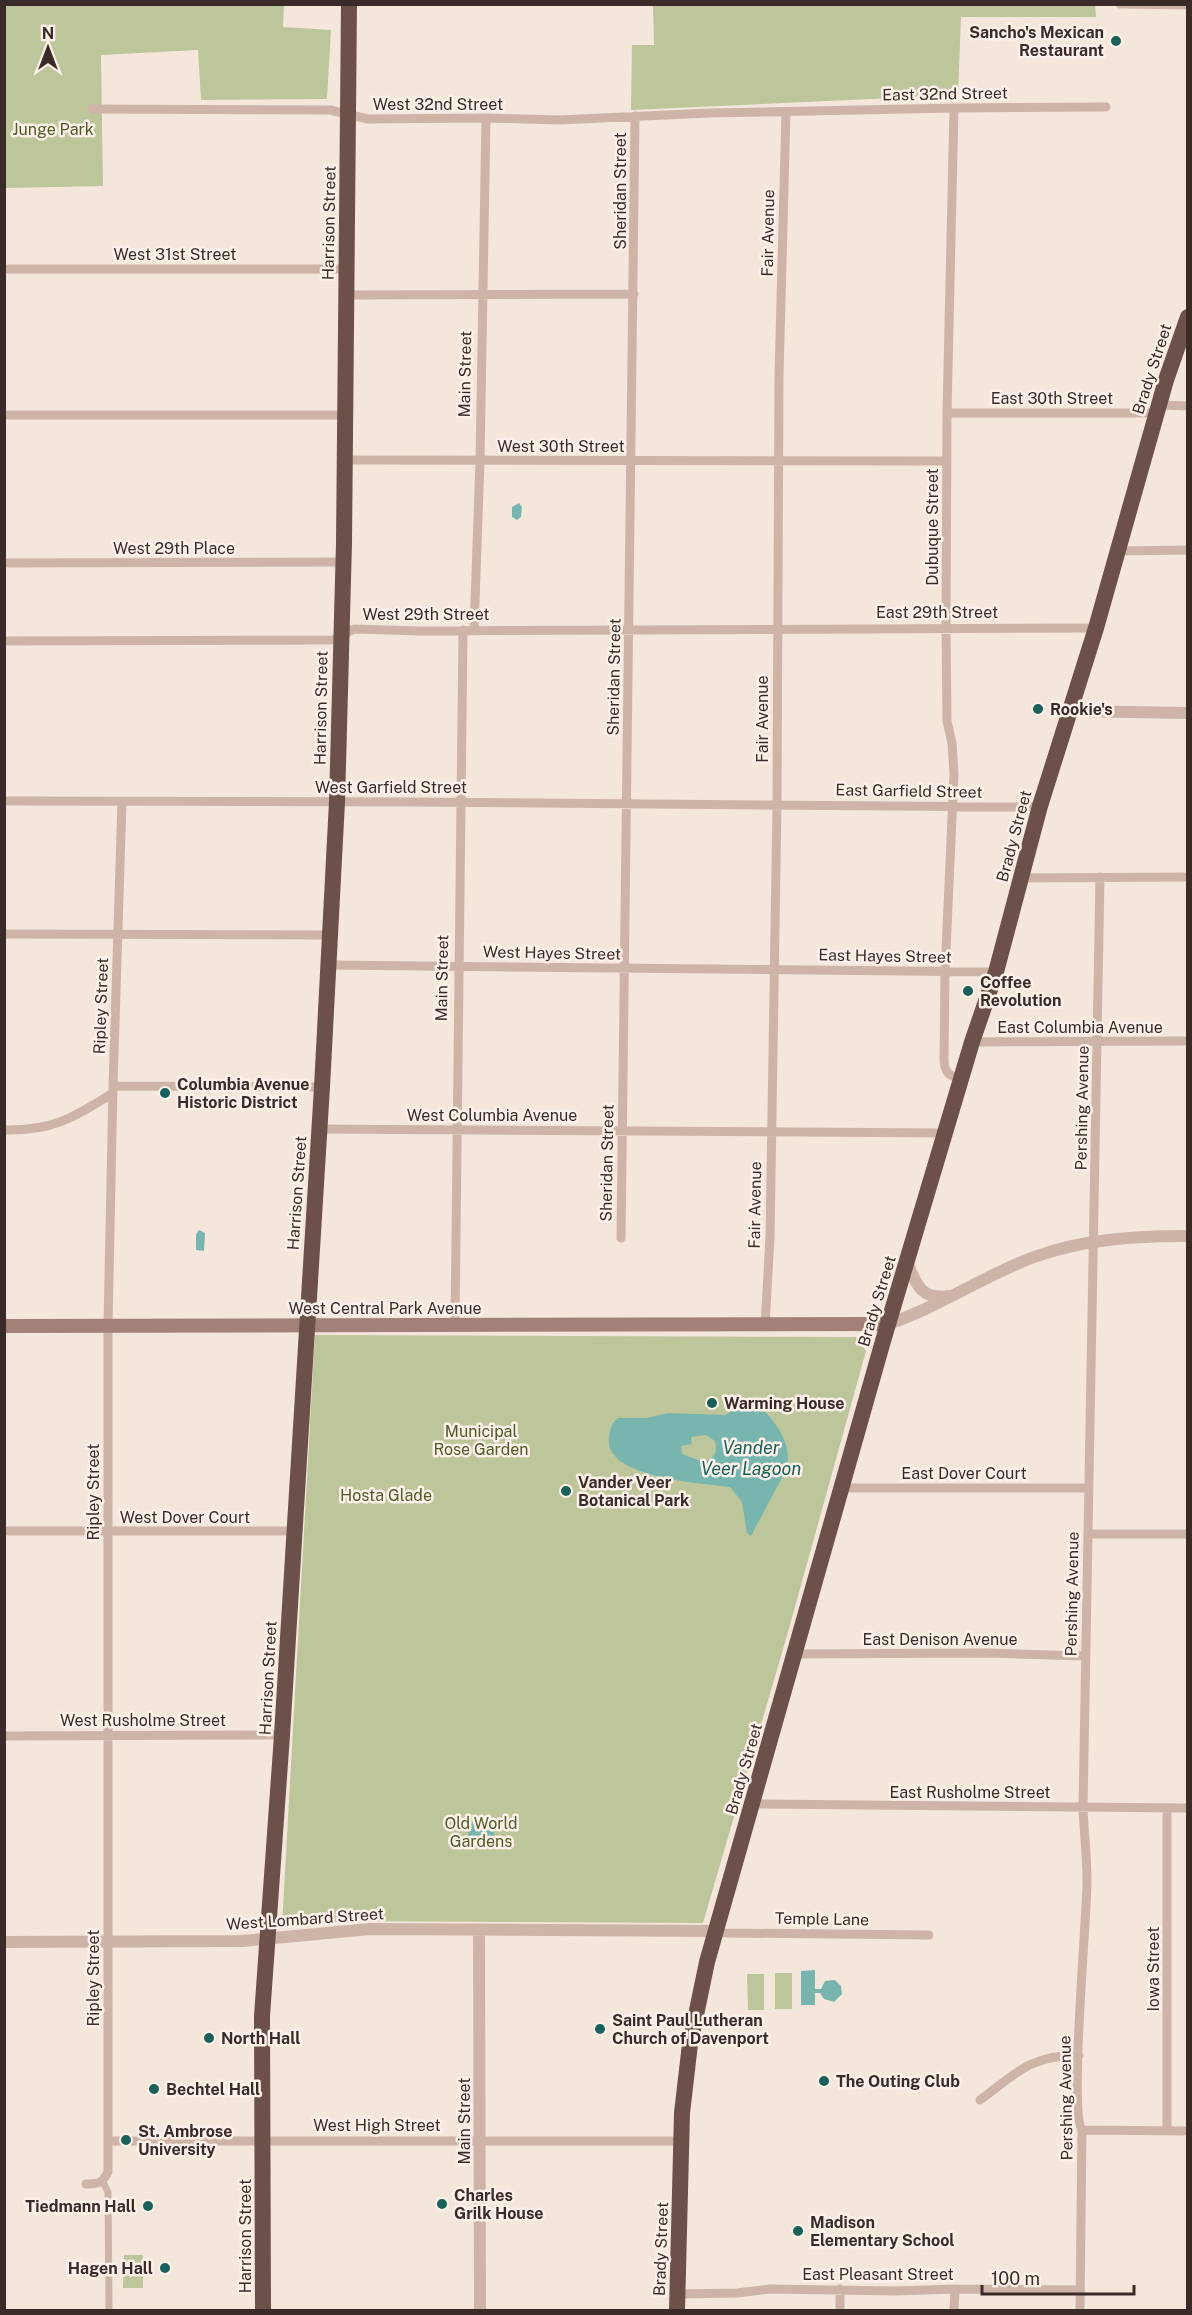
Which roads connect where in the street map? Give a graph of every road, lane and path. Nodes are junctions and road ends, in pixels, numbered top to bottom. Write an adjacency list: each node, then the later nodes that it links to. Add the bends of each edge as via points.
1 (349, 4): 8 (highway, Harrison Street)
2 (1120, 4): 3 (street)
3 (1188, 5)
4 (1106, 107): 5 (street, East 32nd Street)
5 (954, 108): 7 (street, East 32nd Street); 19 (street, Dubuque Street)
6 (92, 109): 8 (street, West 32nd Street, via 330,110)
7 (786, 112): 9 (street, West 32nd Street); 25 (street, Fair Avenue)
8 (348, 115): 10 (street, West 32nd Street, via 368,119); 12 (highway, Harrison Street)
9 (635, 116): 10 (street, West 32nd Street); 14 (street, Sheridan Street)
10 (486, 118): 13 (street, Main Street)
11 (4, 269): 12 (street, West 31st Street)
12 (346, 269): 15 (highway, Harrison Street)
13 (483, 294): 14 (street); 15 (street); 23 (street, Main Street)
14 (634, 294): 24 (street, Sheridan Street)
15 (346, 295): 21 (highway, Harrison Street)
16 (1188, 316): 18 (highway, Brady Street)
17 (1188, 406): 18 (street, East 30th Street)
18 (1157, 409): 19 (street, East 30th Street); 28 (highway, Brady Street)
19 (947, 412): 26 (street, Dubuque Street)
20 (4, 415): 21 (street)
21 (344, 415): 22 (highway, Harrison Street)
22 (343, 460): 23 (street, West 30th Street); 29 (highway, Harrison Street)
23 (480, 461): 24 (street, West 30th Street); 34 (street, Main Street)
24 (632, 461): 25 (street, West 30th Street); 35 (street, Sheridan Street)
25 (779, 461): 26 (street); 36 (street, Fair Avenue)
26 (947, 461): 31 (street, Dubuque Street)
27 (1188, 550): 28 (street)
28 (1118, 551): 32 (highway, Brady Street)
29 (343, 562): 30 (street, West 29th Place); 37 (highway, Harrison Street)
30 (4, 563)
31 (946, 628): 32 (street, East 29th Street); 36 (street, East 29th Street); 48 (street, Dubuque Street)
32 (1096, 628): 39 (highway, Brady Street)
33 (462, 630): 34 (street, West 29th Street); 37 (street, West 29th Street, via 354,629); 44 (street, Main Street)
34 (474, 630): 35 (street, West 29th Street)
35 (629, 630): 36 (street, West 29th Street); 45 (street, Sheridan Street)
36 (778, 630): 46 (street, Fair Avenue)
37 (341, 637): 38 (street, West 29th Street); 43 (highway, Harrison Street)
38 (4, 640)
39 (1069, 711): 40 (street); 47 (highway, Brady Street)
40 (1188, 713)
41 (4, 801): 42 (street, West Garfield Street)
42 (122, 802): 43 (street, West Garfield Street); 53 (street, Ripley Street)
43 (337, 802): 44 (street, West Garfield Street); 54 (highway, Harrison Street)
44 (461, 802): 45 (street, West Garfield Street); 56 (street, Main Street)
45 (628, 804): 46 (street, West Garfield Street); 57 (street, Sheridan Street)
46 (777, 805): 48 (street, East Garfield Street); 58 (street, Fair Avenue)
47 (1040, 806): 48 (street, East Garfield Street); 51 (highway, Brady Street)
48 (953, 807): 59 (street, Dubuque Street)
49 (1100, 877): 50 (street); 51 (street); 63 (street, Pershing Avenue)
50 (1188, 877)
51 (1021, 878): 60 (highway, Brady Street)
52 (4, 934): 53 (street)
53 (118, 935): 54 (street); 66 (street, Ripley Street)
54 (330, 935): 55 (highway, Harrison Street)
55 (329, 965): 56 (street, West Hayes Street); 65 (highway, Harrison Street)
56 (459, 967): 57 (street, West Hayes Street); 69 (street, Main Street)
57 (625, 969): 58 (street, West Hayes Street); 70 (street, Sheridan Street)
58 (774, 970): 59 (street, East Hayes Street); 71 (street, Fair Avenue)
59 (945, 972): 60 (street, East Hayes Street); 64 (street, Dubuque Street, via 944,1067 950,1076)
60 (996, 972): 62 (highway, Brady Street)
61 (1188, 1041): 63 (street, East Columbia Avenue)
62 (972, 1042): 63 (street, East Columbia Avenue); 64 (highway, Brady Street)
63 (1098, 1042): 75 (street, Pershing Avenue)
64 (961, 1079): 72 (highway, Brady Street)
65 (322, 1087): 66 (street); 67 (highway, Harrison Street)
66 (113, 1090): 68 (street, via 57,1124); 80 (street, Ripley Street)
67 (320, 1129): 69 (street, West Columbia Avenue); 78 (highway, Harrison Street)
68 (4, 1130)
69 (457, 1130): 70 (street, West Columbia Avenue); 81 (street, Main Street)
70 (622, 1131): 71 (street, West Columbia Avenue); 74 (street, Sheridan Street)
71 (772, 1132): 72 (street); 82 (street, Fair Avenue)
72 (945, 1134): 76 (highway, Brady Street)
73 (1188, 1236): 75 (street)
74 (621, 1238)
75 (1093, 1240): 77 (street, via 1033,1258); 85 (street, Pershing Avenue)
76 (908, 1262): 77 (street, via 922,1291); 79 (highway, Brady Street)
77 (952, 1296): 79 (street)
78 (307, 1324): 80 (main road, West Central Park Avenue); 81 (main road, West Central Park Avenue); 87 (highway, Harrison Street)
79 (888, 1324): 82 (main road, West Central Park Avenue); 84 (highway, Brady Street)
80 (108, 1325): 83 (main road, West Central Park Avenue); 88 (street, Ripley Street)
81 (455, 1325): 82 (main road, West Central Park Avenue)
82 (765, 1325)
83 (4, 1326)
84 (840, 1488): 85 (street, East Dover Court); 91 (highway, Brady Street)
85 (1089, 1488): 89 (street, Pershing Avenue)
86 (4, 1531): 88 (street, West Dover Court)
87 (294, 1531): 88 (street, West Dover Court); 94 (highway, Harrison Street)
88 (108, 1532): 93 (street, Ripley Street)
89 (1088, 1534): 90 (street); 92 (street, Pershing Avenue)
90 (1188, 1534)
91 (795, 1654): 92 (street, East Denison Avenue); 96 (highway, Brady Street)
92 (1085, 1656): 97 (street, Pershing Avenue)
93 (108, 1735): 94 (street, West Rusholme Street); 95 (street, West Rusholme Street); 105 (street, Ripley Street)
94 (282, 1735): 103 (highway, Harrison Street)
95 (4, 1736)
96 (752, 1804): 97 (street, East Rusholme Street); 101 (highway, Brady Street)
97 (1083, 1808): 98 (street, East Rusholme Street); 106 (street, Pershing Avenue, via 1087,1880)
98 (1167, 1808): 99 (street, East Rusholme Street); 109 (street, Iowa Street)
99 (1188, 1808)
100 (479, 1931): 101 (street, West Lombard Street); 103 (street, West Lombard Street, via 370,1929); 113 (street, Main Street)
101 (716, 1931): 102 (street, Temple Lane); 114 (highway, Brady Street, via 690,2044)
102 (929, 1935)
103 (267, 1939): 105 (street, West Lombard Street); 111 (highway, Harrison Street, via 261,2045)
104 (4, 1942): 105 (street, West Lombard Street)
105 (109, 1943): 112 (street, Ripley Street)
106 (1078, 2055): 107 (street, via 1055,2055 1030,2063); 108 (street, Pershing Avenue, via 1078,2120)
107 (980, 2100)
108 (1082, 2130): 109 (street); 119 (street, Pershing Avenue)
109 (1167, 2130): 110 (street)
110 (1188, 2131)
111 (262, 2140): 112 (street, West High Street); 113 (street, West High Street); 122 (highway, Harrison Street)
112 (108, 2141): 115 (street, Ripley Street, via 108,2172)
113 (480, 2141): 114 (street, West High Street); 123 (street, Main Street)
114 (682, 2141): 120 (highway, Brady Street)
115 (104, 2182): 116 (street); 121 (street, Ripley Street, via 108,2192)
116 (86, 2184)
117 (840, 2289): 118 (street, East Pleasant Street); 120 (street, East Pleasant Street, via 770,2289); 124 (street)
118 (955, 2289): 119 (street, East Pleasant Street); 125 (street)
119 (1080, 2290): 126 (street, Pershing Avenue)
120 (677, 2302)
121 (109, 2310)
122 (263, 2310)
123 (480, 2310)
124 (840, 2310)
125 (954, 2310)
126 (1080, 2310)

